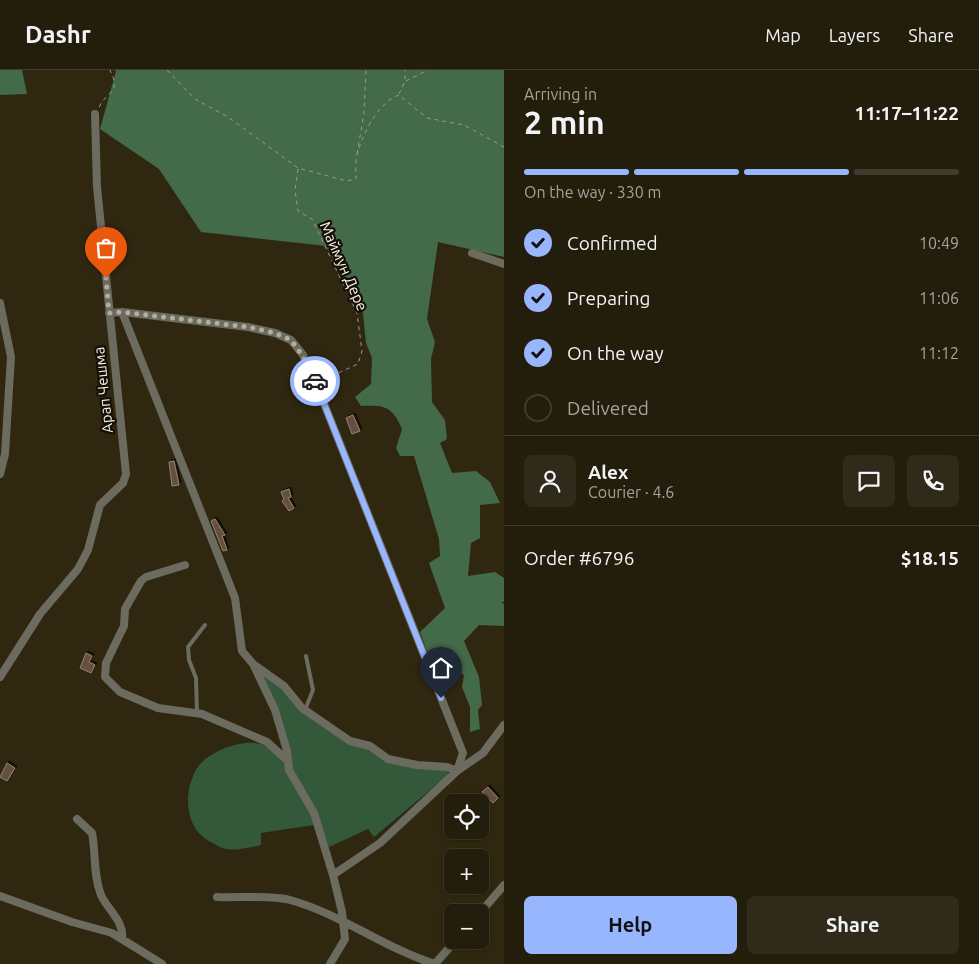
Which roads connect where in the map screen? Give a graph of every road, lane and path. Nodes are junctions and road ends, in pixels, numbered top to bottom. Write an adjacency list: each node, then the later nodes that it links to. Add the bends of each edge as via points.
1 (110, 70): 8 (path, via 116,82 114,90 104,98)
2 (166, 70): 11 (path, via 195,100 228,117)
3 (366, 70): 10 (path, via 364,113)
4 (405, 70): 6 (path)
5 (428, 70): 6 (path)
6 (405, 81): 7 (path)
7 (399, 95): 9 (path, via 427,118 464,125); 10 (path, via 391,97 371,122)
8 (95, 114): 16 (street, Арап Чешма, via 97,187)
9 (504, 147)
10 (356, 156): 11 (path, via 356,179 347,181)
11 (298, 168): 17 (path, Маймун Дере, via 295,190 298,211 312,219 348,293 357,313 362,351 358,364)
12 (472, 253): 13 (street)
13 (504, 264)
14 (0, 303): 18 (street, via 11,357 5,454)
15 (122, 312): 16 (street); 17 (street, via 275,333 291,340); 22 (street, via 235,598 242,651)
16 (109, 313): 23 (street, Арап Чешма, via 126,474 123,483 100,505 88,550 78,569 40,614)
17 (316, 382): 28 (street, via 463,753)
18 (0, 474)
19 (185, 565): 25 (street, via 141,581 125,609 124,626 104,671 109,683 133,698 158,708)
20 (205, 625): 25 (lane, via 188,647 196,678)
21 (306, 656): 24 (lane, via 313,690)
22 (253, 664): 24 (street, via 284,686); 27 (street, via 275,710)
23 (0, 677)
24 (305, 710): 28 (street, via 350,741 370,746 388,759)
25 (197, 713): 27 (street, via 267,742)
26 (504, 726): 28 (street, via 483,753)
27 (288, 761): 30 (street, via 289,770 314,813)
28 (457, 771): 30 (street, via 380,843)
29 (77, 819): 36 (street, via 92,833 100,893 120,924)
30 (333, 875): 35 (street)
31 (504, 885): 34 (street)
32 (0, 896): 36 (street)
33 (217, 897): 35 (street, via 289,900)
34 (487, 904)
35 (344, 922): 39 (street, via 346,939); 40 (street, via 409,956)
36 (122, 939): 38 (street)
37 (448, 949): 40 (street)
38 (162, 964)
39 (330, 964)
40 (435, 964)

